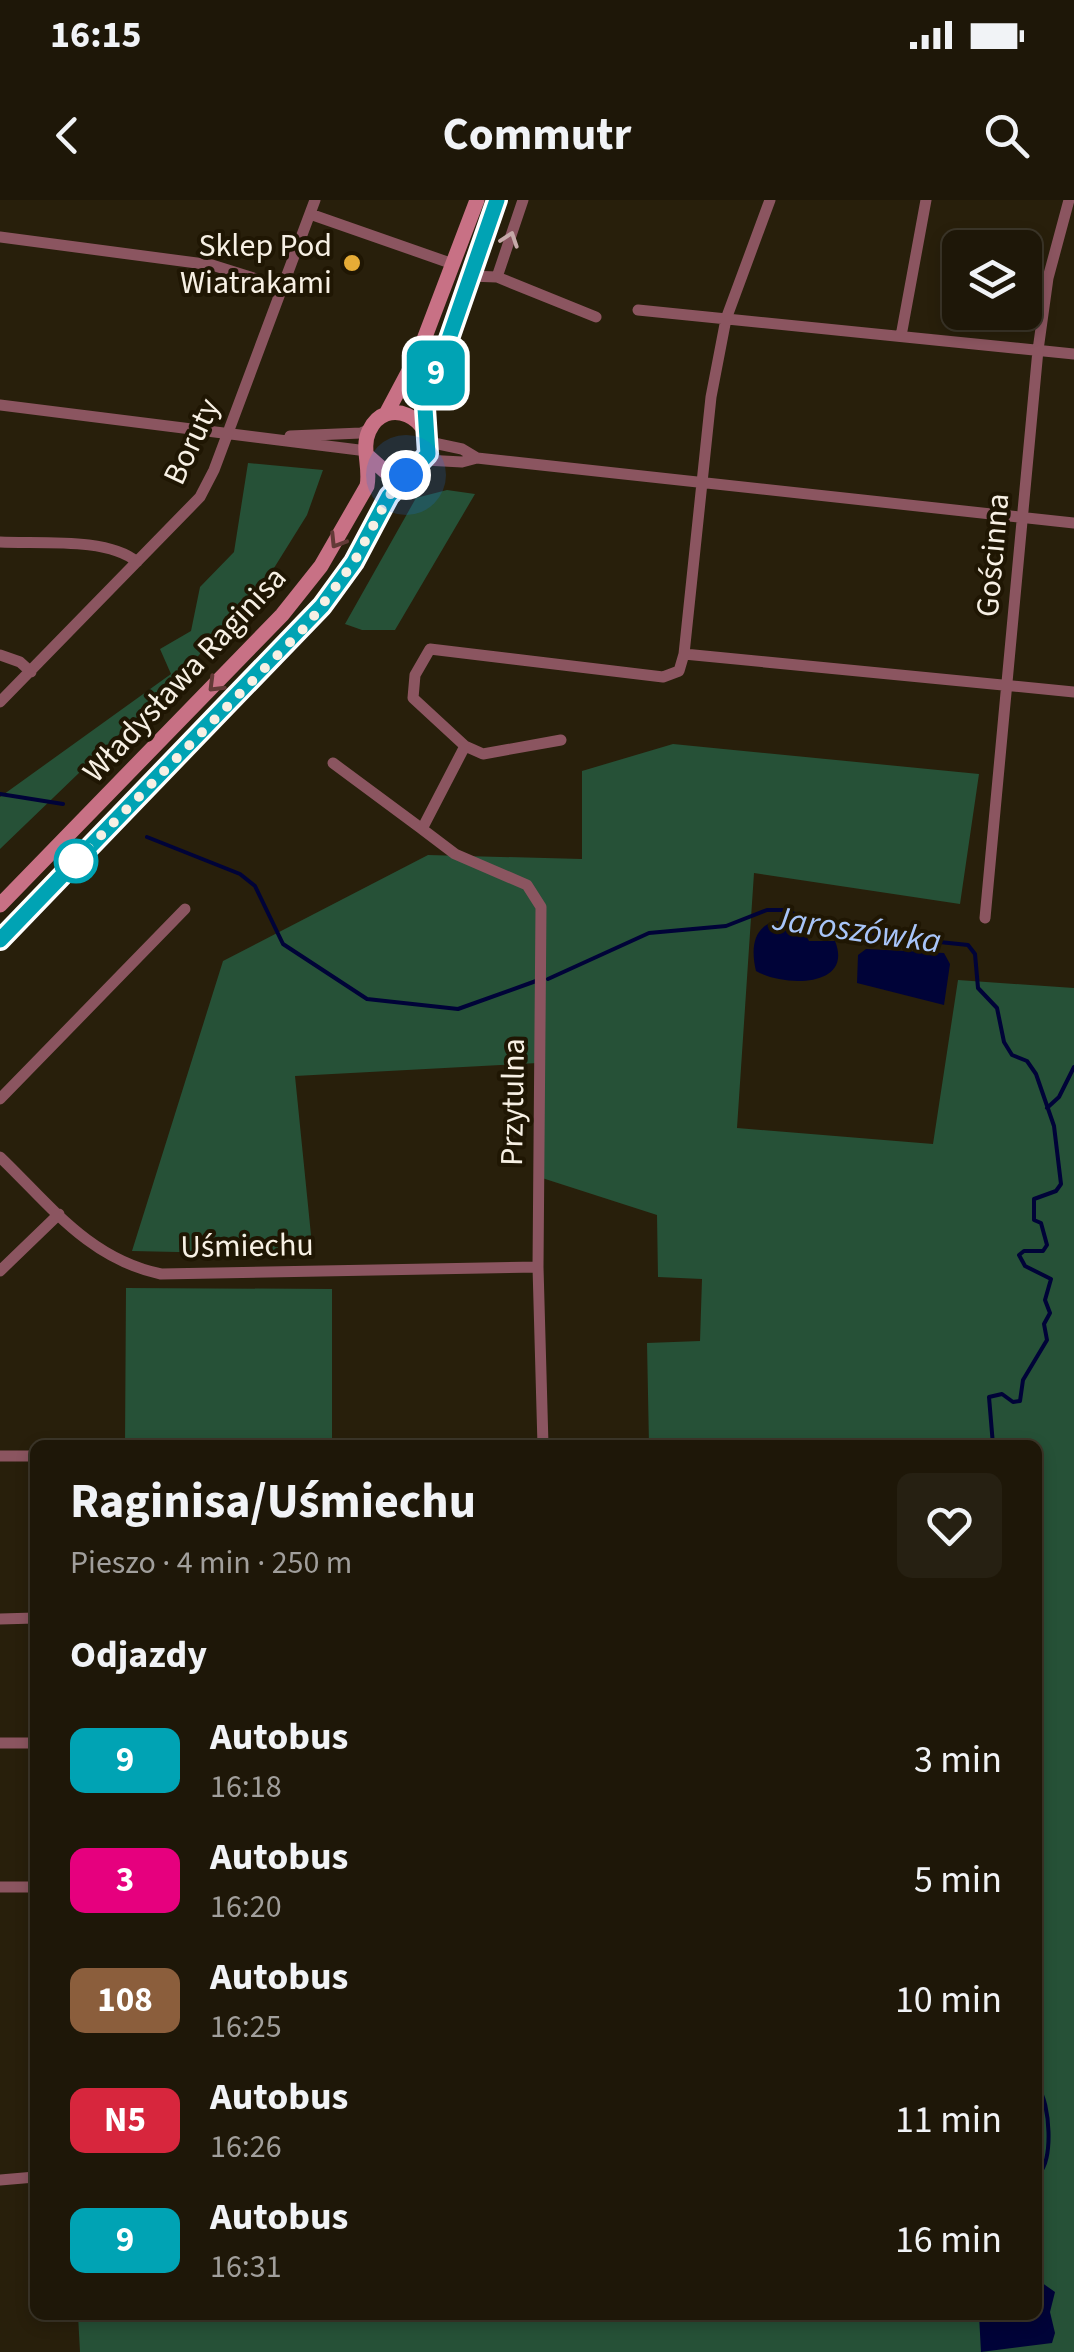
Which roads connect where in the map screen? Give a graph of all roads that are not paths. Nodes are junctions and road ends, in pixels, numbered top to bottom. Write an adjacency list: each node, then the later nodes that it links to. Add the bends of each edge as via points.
1 (315, 200): 8 (street, Boruty)
2 (477, 200): 10 (main road)
3 (497, 200): 11 (main road)
4 (523, 200): 12 (street, one-way to 4)
5 (770, 200): 16 (street)
6 (926, 200): 17 (street)
7 (1068, 200): 18 (street, Gościnna)
8 (310, 214): 10 (street); 13 (street, Boruty)
9 (0, 237): 13 (street, via 212,264)
10 (454, 264): 21 (main road, via 407,381)
11 (470, 276): 12 (street); 24 (main road, via 425,408)
12 (497, 277): 15 (street)
13 (282, 287): 23 (street, Boruty)
14 (638, 310): 16 (street)
15 (596, 316)
16 (726, 319): 17 (street); 30 (street)
17 (902, 336): 18 (street)
18 (1038, 350): 19 (street); 31 (street, Gościnna)
19 (1074, 354)
20 (0, 405): 23 (street)
21 (386, 414): 22 (main road); 24 (main road, via 406,414)
22 (370, 429): 25 (street); 26 (main road)
23 (228, 433): 25 (street); 34 (street, Boruty, via 200,497)
24 (427, 434): 27 (street); 28 (main road)
25 (257, 437): 26 (street)
26 (368, 454): 29 (main road, via 382,472); 45 (main road, Władysława Raginisa, one-way to 45, via 367,486 352,516 282,615)
27 (476, 458): 28 (street); 30 (street)
28 (425, 460): 29 (main road)
29 (406, 475): 48 (main road, Władysława Raginisa, via 308,624)
30 (702, 485): 31 (street); 35 (street)
31 (1022, 517): 32 (street); 38 (street, Gościnna)
32 (1074, 523)
33 (0, 542): 34 (street, via 107,547)
34 (137, 562): 37 (street, Boruty)
35 (684, 654): 38 (street); 42 (street, via 679,671 663,677 430,650 415,675 413,698)
36 (0, 655): 37 (street)
37 (31, 672): 40 (street, Boruty)
38 (1010, 684): 39 (street); 47 (street, Gościnna)
39 (1074, 692)
40 (0, 702)
41 (562, 740): 42 (street, via 484,754)
42 (465, 746): 44 (street)
43 (333, 763): 44 (street, Przytulna)
44 (422, 828): 52 (street, Przytulna, via 455,854 528,885 540,907)
45 (0, 904)
46 (185, 909): 49 (street)
47 (986, 918)
48 (0, 940)
49 (0, 1099)
50 (0, 1157): 51 (street, Uśmiechu)
51 (59, 1214): 52 (street, Uśmiechu, via 114,1260 161,1274); 53 (street)
52 (538, 1267): 54 (street, Przytulna)
53 (0, 1271)
54 (543, 1440)
55 (0, 1456): 56 (street)
56 (30, 1456)
57 (30, 1618): 58 (street)
58 (0, 1619)
59 (30, 1742): 60 (street)
60 (0, 1743)
61 (30, 1886): 62 (street)
62 (0, 1887)
63 (30, 2177): 64 (street)
64 (0, 2180)

